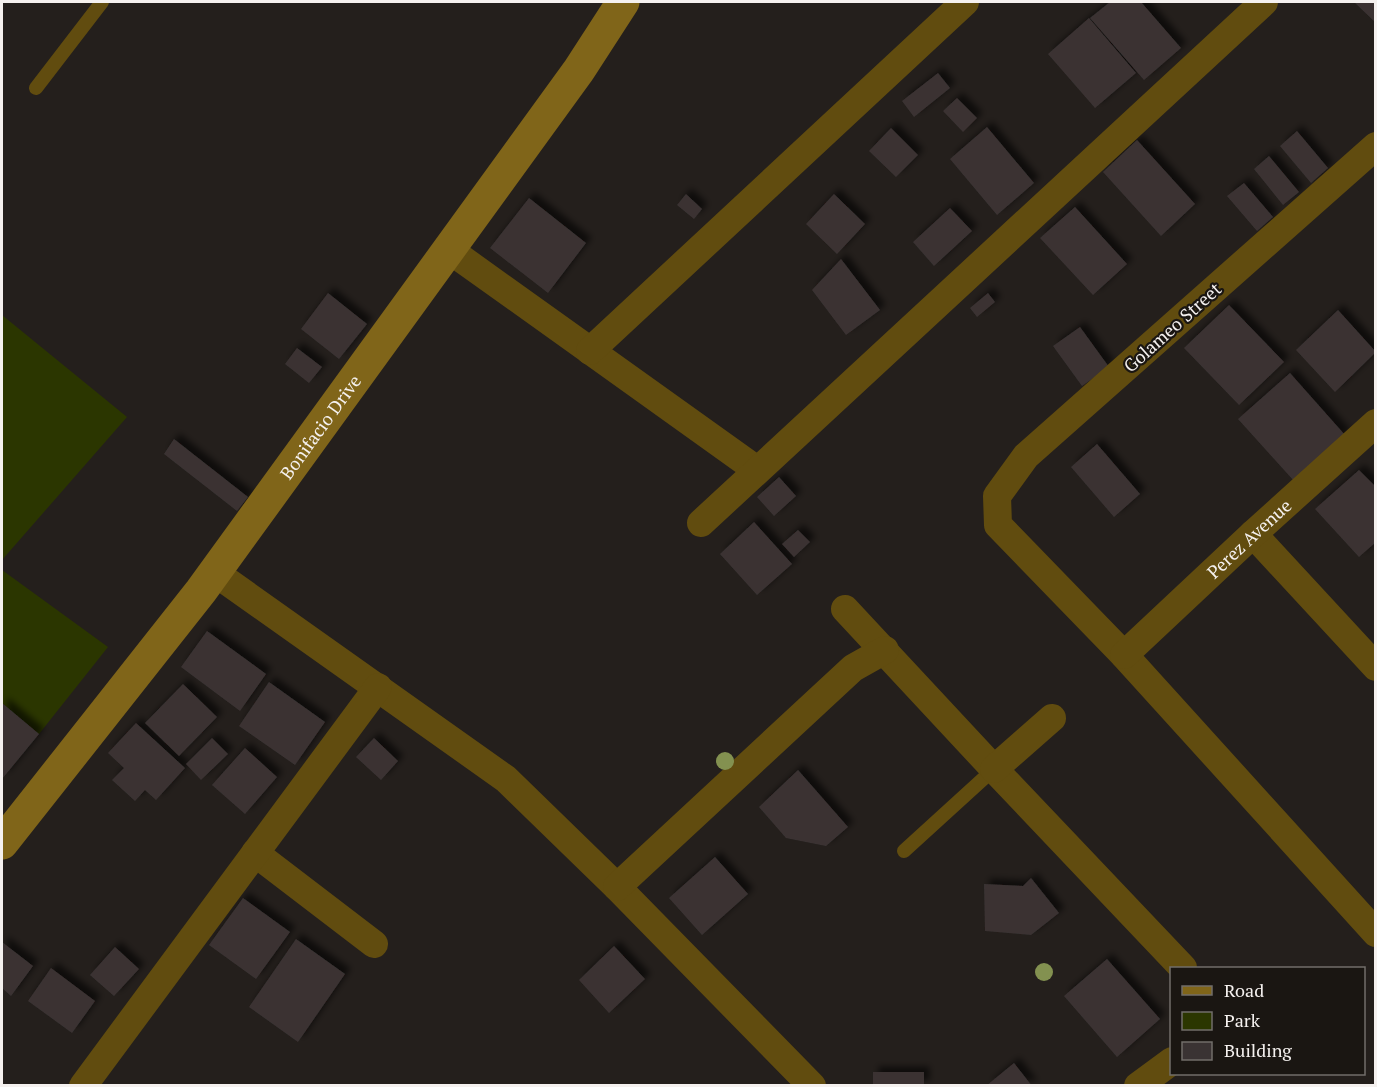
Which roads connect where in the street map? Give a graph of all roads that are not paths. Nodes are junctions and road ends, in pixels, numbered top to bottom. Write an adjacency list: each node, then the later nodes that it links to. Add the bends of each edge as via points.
1 (102, 2): 5 (lane)
2 (623, 2): 7 (street, Bonifacio Drive, via 579,70)
3 (965, 2): 8 (street)
4 (1264, 2): 10 (street)
5 (36, 88)
6 (1376, 146): 16 (street, Golameo Street, via 1026,456 997,496 998,525)
7 (448, 249): 8 (street); 13 (street, Bonifacio Drive)
8 (590, 351): 10 (street)
9 (1376, 423): 12 (street, Perez Avenue)
10 (757, 470): 11 (street)
11 (701, 523)
12 (1253, 534): 16 (street, Perez Avenue); 17 (street)
13 (214, 572): 18 (street); 21 (street, Bonifacio Drive)
14 (845, 609): 15 (street)
15 (885, 650): 20 (street); 24 (street, via 853,668)
16 (1124, 655): 25 (street)
17 (1376, 667)
18 (378, 687): 23 (street); 24 (street, via 506,779)
19 (1052, 718): 20 (street)
20 (994, 769): 22 (lane); 27 (street)
21 (2, 843)
22 (904, 851)
23 (255, 853): 26 (street); 29 (street)
24 (617, 887): 30 (street)
25 (1376, 933)
26 (374, 944)
27 (1181, 967)
28 (1170, 1062): 31 (street)
29 (83, 1086)
30 (812, 1086)
31 (1138, 1086)

